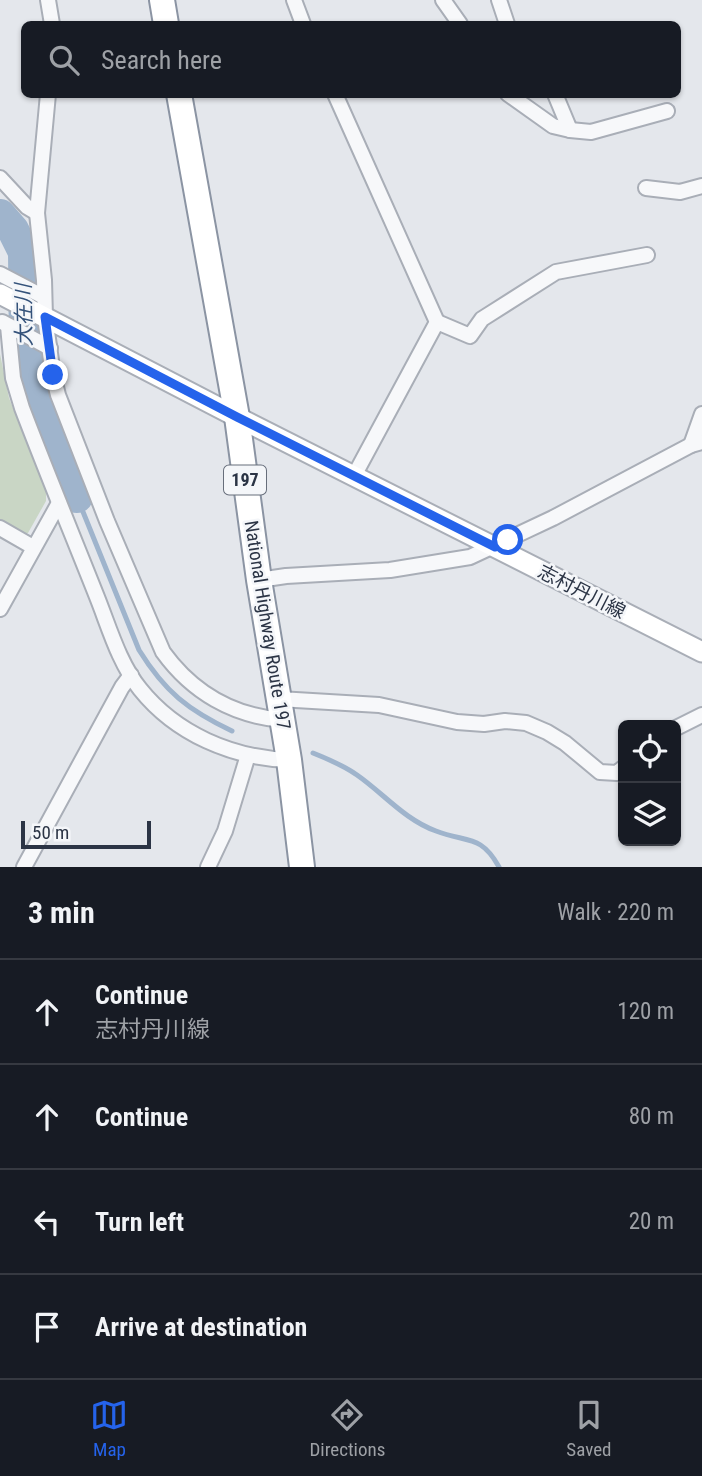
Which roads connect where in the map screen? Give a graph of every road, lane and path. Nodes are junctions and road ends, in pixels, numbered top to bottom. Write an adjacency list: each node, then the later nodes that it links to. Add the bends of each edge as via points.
1 (48, 0): 6 (street)
2 (162, 0): 7 (highway)
3 (294, 0): 8 (street)
4 (443, 0): 9 (street)
5 (499, 0): 10 (street)
6 (52, 21)
7 (166, 21)
8 (302, 21)
9 (458, 21)
10 (506, 21)
11 (48, 98): 21 (street)
12 (180, 98): 29 (highway, National Highway Route 197 / 197)
13 (337, 98): 25 (street)
14 (514, 98): 17 (street, via 553,126)
15 (557, 98): 17 (street)
16 (667, 111): 17 (street, via 591,132)
17 (570, 130)
18 (0, 178): 21 (street)
19 (702, 186): 20 (street, via 680,192)
20 (646, 188)
21 (37, 213): 24 (street)
22 (647, 255): 25 (street, via 556,272 482,319 470,336)
23 (7, 287): 24 (street, 志村丹川線)
24 (41, 305): 27 (street); 29 (street, 志村丹川線)
25 (437, 322): 31 (street)
26 (7, 325): 27 (street); 32 (street, via 13,378)
27 (43, 345): 40 (street, via 107,521 163,652 194,687 215,700 262,718)
28 (702, 414): 30 (street)
29 (237, 417): 31 (street, 志村丹川線); 36 (highway, National Highway Route 197 / 197)
30 (696, 443): 35 (street)
31 (355, 476): 35 (street, 志村丹川線)
32 (59, 503): 34 (street); 39 (street)
33 (0, 528): 34 (street)
34 (33, 547): 37 (street)
35 (495, 547): 36 (street, via 422,566); 38 (street, 志村丹川線)
36 (260, 580): 40 (highway, National Highway Route 197 / 197)
37 (0, 609)
38 (702, 652)
39 (131, 674): 43 (street, via 139,688 174,721 215,747); 46 (street)
40 (281, 710): 44 (highway, National Highway Route 197 / 197); 45 (street, via 379,705 457,722 526,723 565,743 600,772)
41 (702, 715): 42 (street)
42 (681, 726)
43 (248, 755): 44 (street); 47 (street, via 225,831)
44 (289, 760): 48 (highway, National Highway Route 197 / 197)
45 (618, 772)
46 (24, 867)
47 (208, 867)
48 (302, 867)

